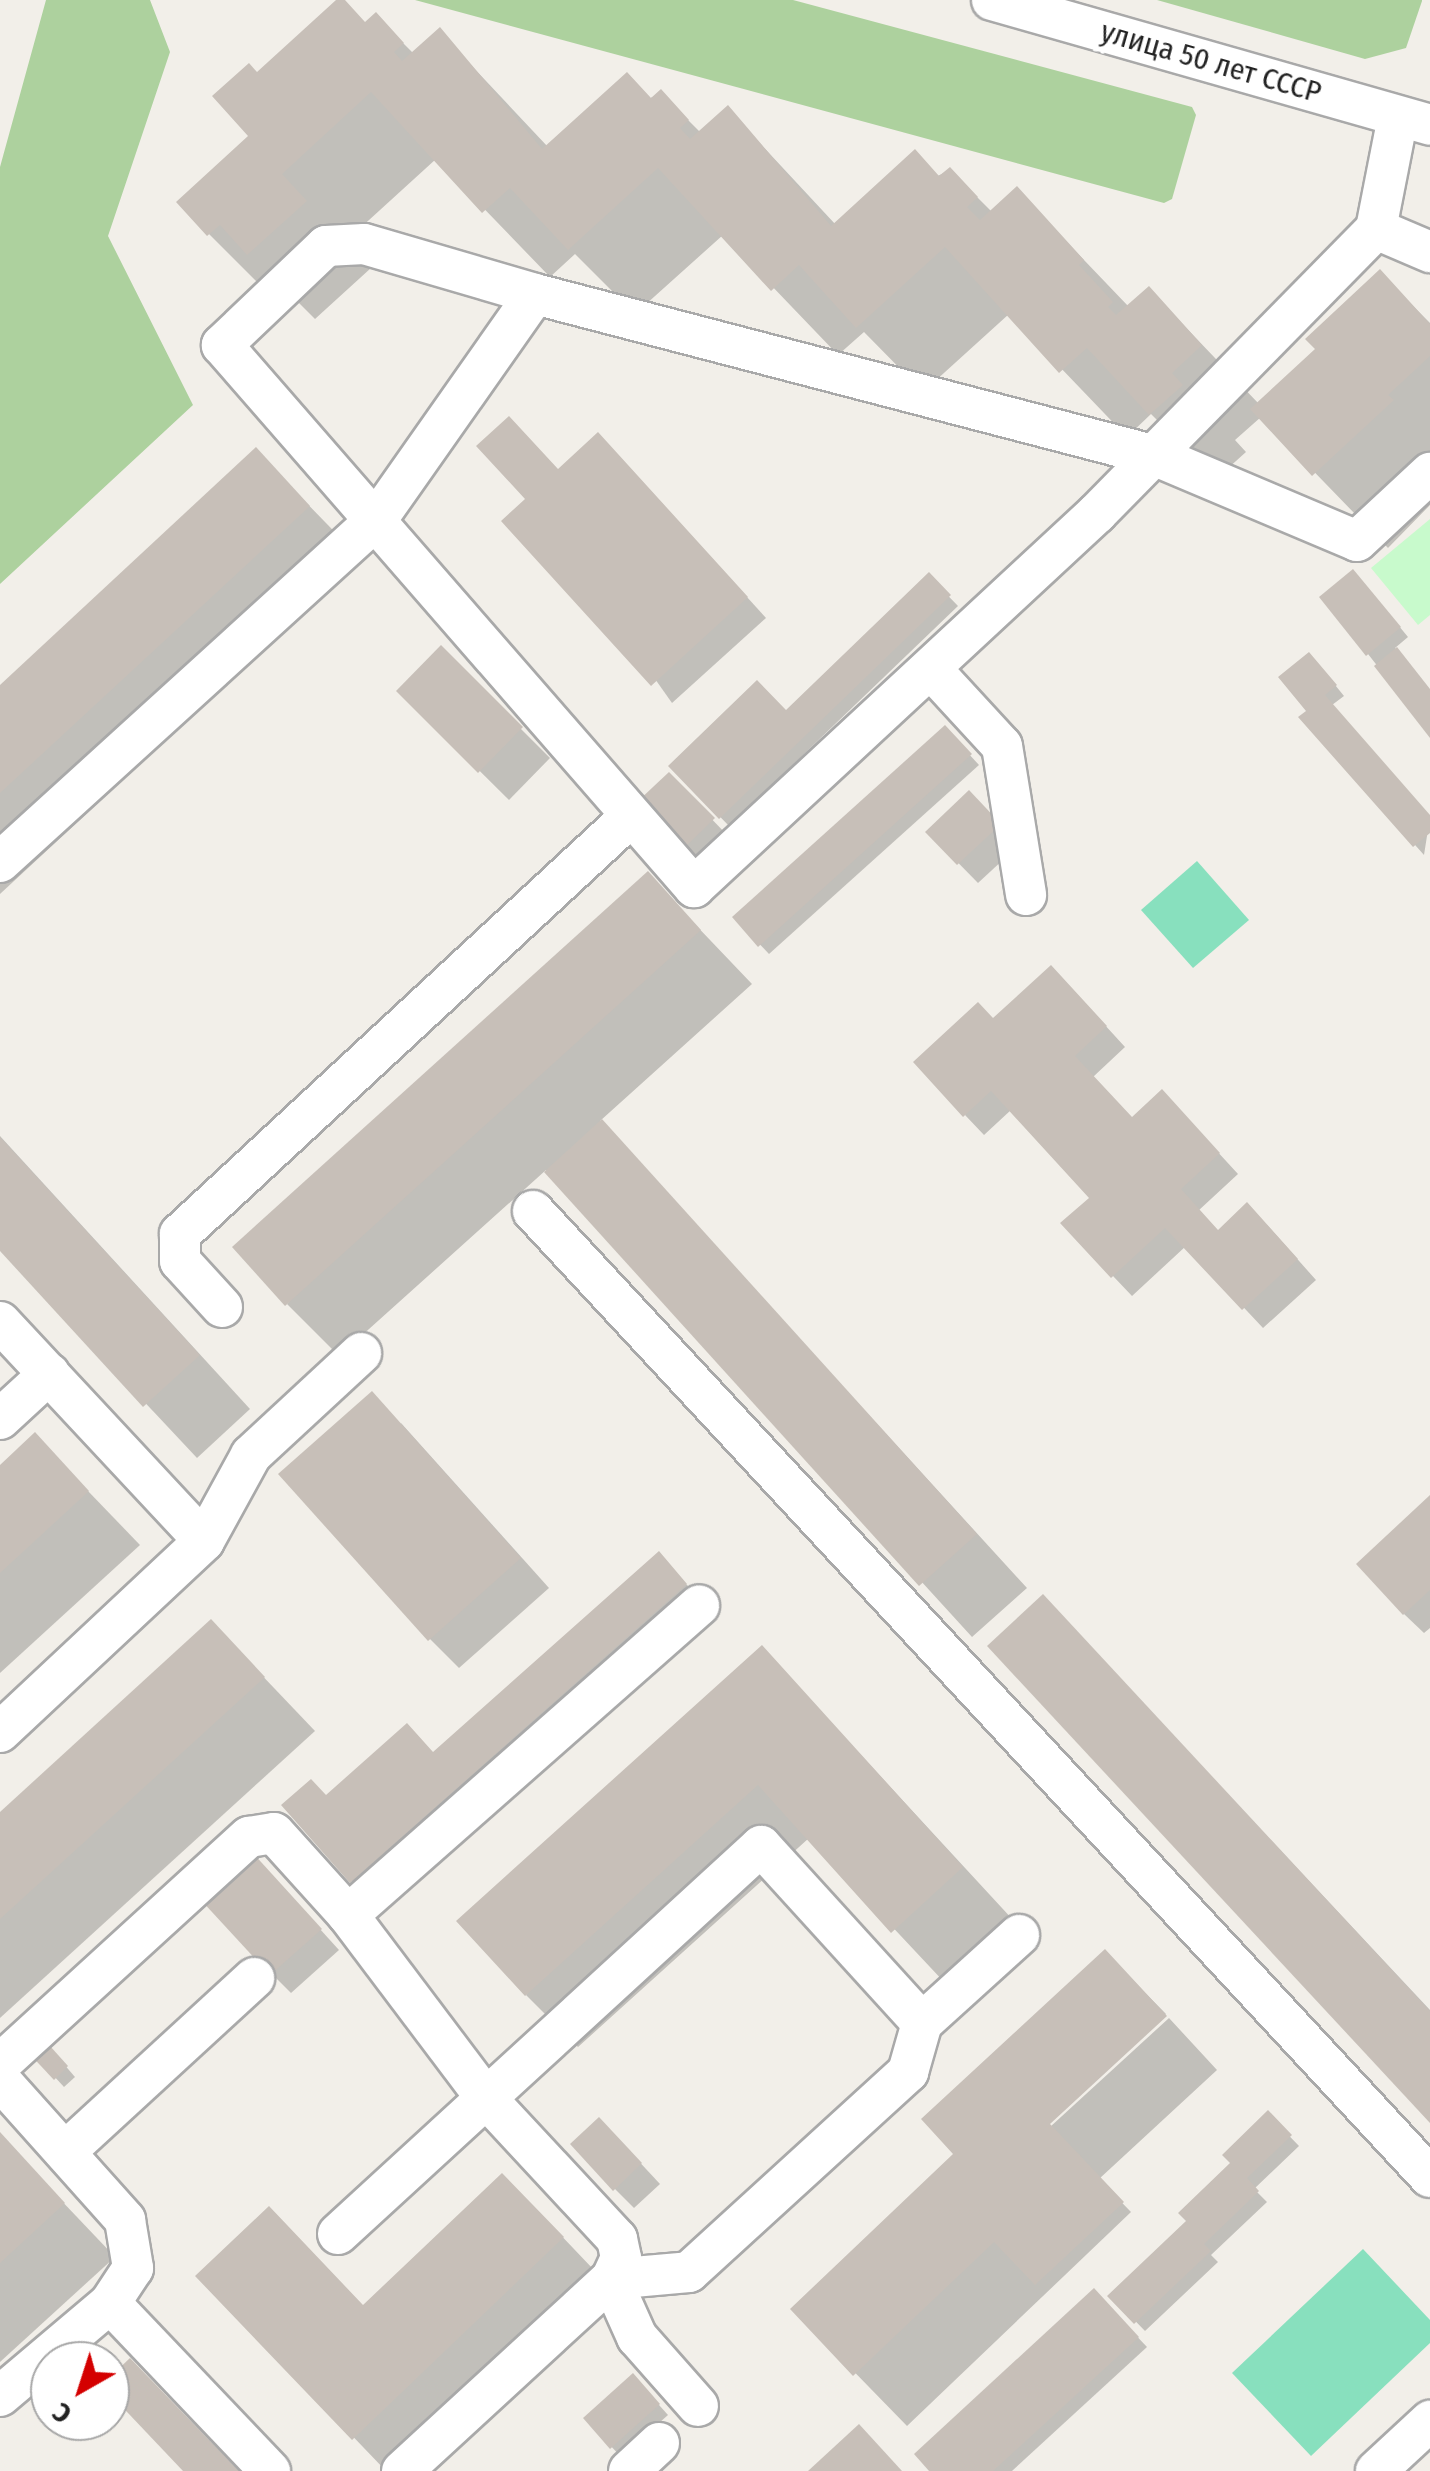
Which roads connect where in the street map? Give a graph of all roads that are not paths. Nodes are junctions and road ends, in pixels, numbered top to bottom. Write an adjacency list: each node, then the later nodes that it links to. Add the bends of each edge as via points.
1 (992, 0): 2 (street, улица 50 лет СССР)
2 (1070, 10): 3 (street, улица 50 лет СССР)
3 (1414, 121): 4 (street)
4 (1376, 229): 5 (street); 7 (street)
5 (1430, 252)
6 (535, 294): 7 (street); 9 (street); 9 (street, via 364,244 326,246 222,345)
7 (1156, 456): 8 (street, via 1357,541); 10 (street)
8 (1430, 473)
9 (377, 520): 11 (street); 12 (street)
10 (932, 670): 11 (street, via 694,886); 13 (street, via 1002,746)
11 (629, 818): 15 (street, via 180,1234 180,1261)
12 (0, 862)
13 (1026, 895)
14 (533, 1210): 31 (street)
15 (222, 1307)
16 (0, 1322): 18 (street)
17 (361, 1353): 20 (street, via 251,1455)
18 (49, 1374): 19 (street); 20 (street)
19 (0, 1419)
20 (204, 1541): 22 (street)
21 (699, 1606): 23 (street)
22 (0, 1732)
23 (348, 1915): 27 (street, via 274,1833 256,1832); 29 (street)
24 (1018, 1935): 26 (street)
25 (254, 1978): 30 (street)
26 (922, 2023): 29 (street, via 761,1846); 33 (street, via 908,2072 690,2272)
27 (0, 2064)
28 (0, 2080): 30 (street)
29 (484, 2097): 32 (street); 33 (street, via 616,2239 621,2258)
30 (65, 2152): 34 (street, via 126,2220 134,2268)
31 (1430, 2177)
32 (338, 2234)
33 (610, 2279): 36 (street, via 637,2338); 40 (street)
34 (110, 2303): 35 (street); 39 (street)
35 (0, 2396)
36 (698, 2406)
37 (1430, 2421): 42 (street)
38 (659, 2443): 41 (street)
39 (270, 2471)
40 (402, 2471)
41 (629, 2471)
42 (1376, 2471)

